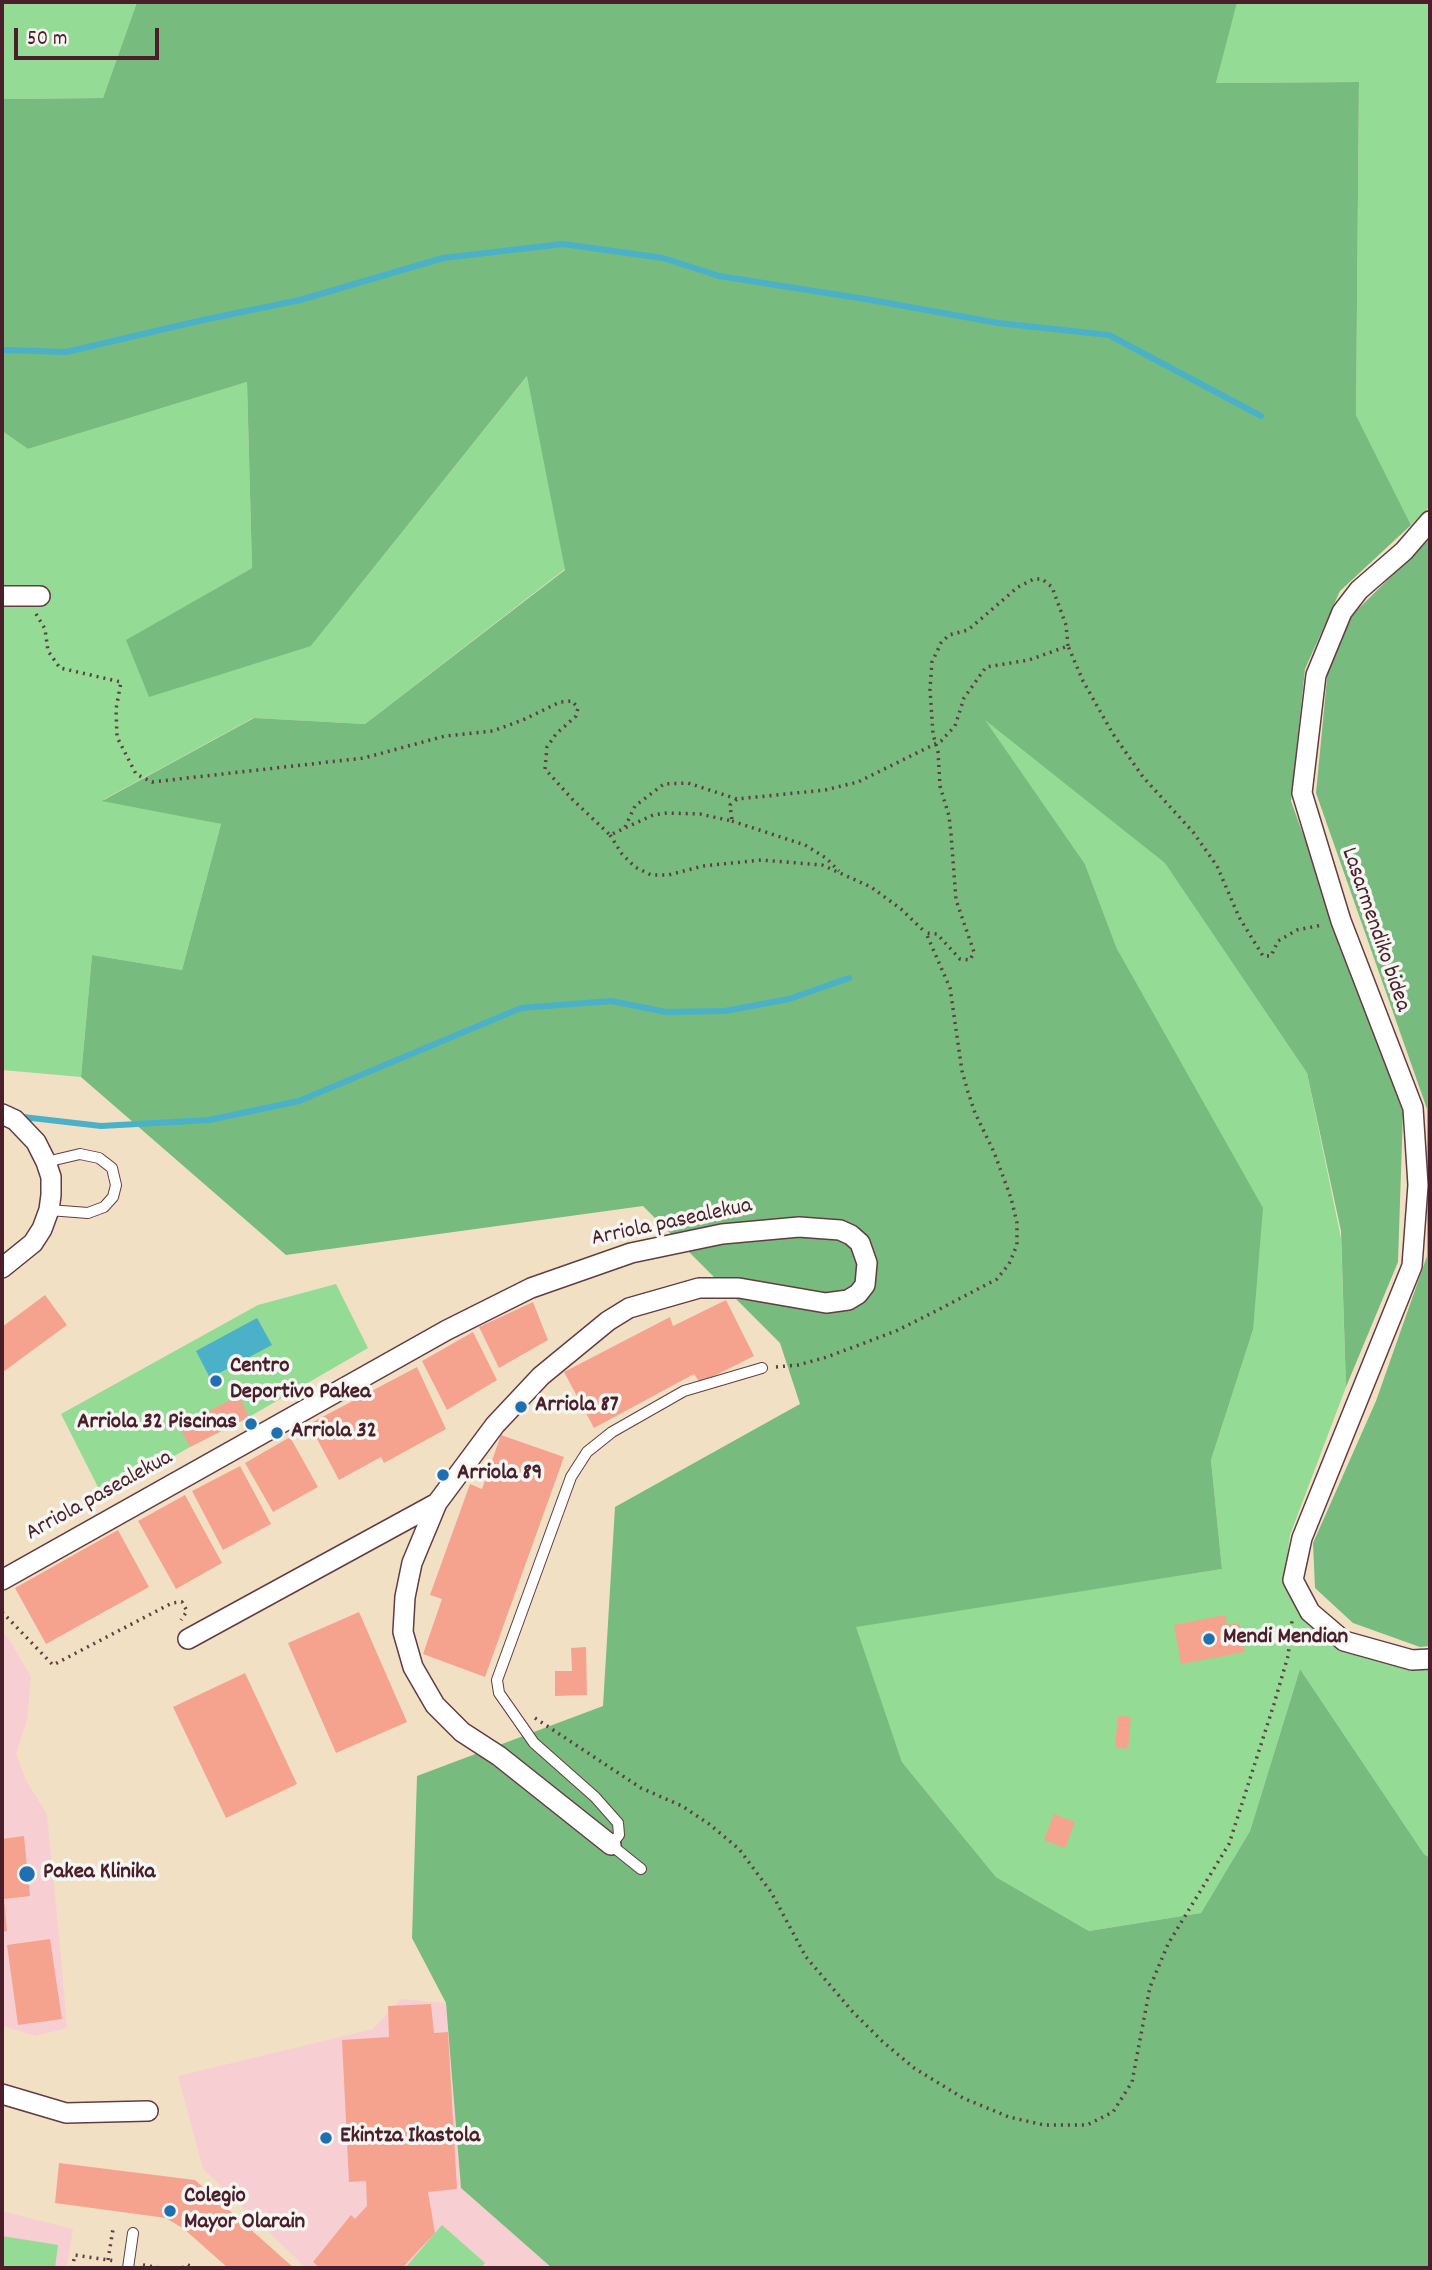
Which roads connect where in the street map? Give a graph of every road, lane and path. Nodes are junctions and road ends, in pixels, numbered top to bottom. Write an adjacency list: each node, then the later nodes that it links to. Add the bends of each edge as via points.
1 (1430, 521): 11 (street, Lasarmendiko bidea, via 1342,612 1317,675 1302,793)
2 (2, 596): 3 (street)
3 (34, 596): 9 (path, via 48,651 60,668 121,682 117,737 136,774 152,782 364,758 445,736 493,731 572,701 578,708 576,716 547,747 545,769)
4 (1068, 646): 5 (path, via 1029,660 986,667 964,698 955,726); 5 (path, via 1058,599 1042,579 1018,587 968,630 949,635 932,662); 11 (path, via 1083,681 1143,777 1217,866 1239,917 1263,956 1271,957 1278,941 1297,930)
5 (935, 744): 6 (path, via 858,782); 12 (path, via 949,816 956,900 974,952 970,960 960,959 937,934)
6 (737, 799): 7 (path, via 730,804); 8 (path, via 688,783 664,784 635,806)
7 (732, 821): 8 (path, via 667,813); 10 (path, via 805,845)
8 (624, 828): 9 (path)
9 (610, 835): 10 (path, via 635,867 650,875 761,860 822,865)
10 (841, 872): 12 (path, via 871,887)
11 (1341, 921): 20 (street, Lasarmendiko bidea, via 1413,1108 1418,1185 1412,1266 1303,1538 1293,1580)
12 (926, 933): 17 (path, via 950,988 962,1070 1011,1199 1017,1245 997,1279 896,1331 827,1357)
13 (2, 1114): 14 (street, via 15,1120 36,1142)
14 (46, 1162): 15 (street, via 51,1177); 15 (lane, via 80,1154 99,1158 112,1168 116,1185 104,1207 88,1213)
15 (49, 1210): 16 (street, via 33,1243)
16 (2, 1268)
17 (762, 1368): 26 (lane, via 684,1391 612,1432 587,1452 571,1477 497,1681 499,1693 534,1743 596,1797 618,1823 619,1835)
18 (437, 1503): 19 (street, Arriola pasealekua, via 517,1400 566,1354 629,1308 677,1293 720,1287 838,1303 858,1294 865,1285 867,1263 860,1243 840,1230 824,1228 722,1234 631,1253 531,1288); 23 (street, Arriola pasealekua); 26 (street, Arriola pasealekua, via 412,1563 405,1597 403,1632 413,1667 435,1705 462,1732)
19 (2, 1580)
20 (1299, 1591): 24 (street, via 1310,1612 1344,1641 1412,1660); 25 (path, via 1288,1656 1229,1844 1168,1944 1150,1987 1132,2082 1113,2112 1087,2125 1044,2125 1009,2117 962,2098 915,2068 852,2011 806,1957 771,1892 739,1849 682,1806 641,1788)
21 (2, 1612): 22 (path, via 53,1665 172,1603 182,1602 187,1611)
22 (182, 1619)
23 (188, 1639)
24 (1430, 1659)
25 (533, 1716)
26 (611, 1845): 27 (lane)
27 (641, 1869)
28 (2, 2094): 29 (street, via 66,2113)
29 (148, 2111)
30 (113, 2229): 33 (path)
31 (133, 2233): 35 (lane)
32 (75, 2255): 34 (path)
33 (108, 2260)
34 (72, 2268)
35 (128, 2268)
36 (183, 2268): 37 (path, via 186,2264)
37 (194, 2268)

